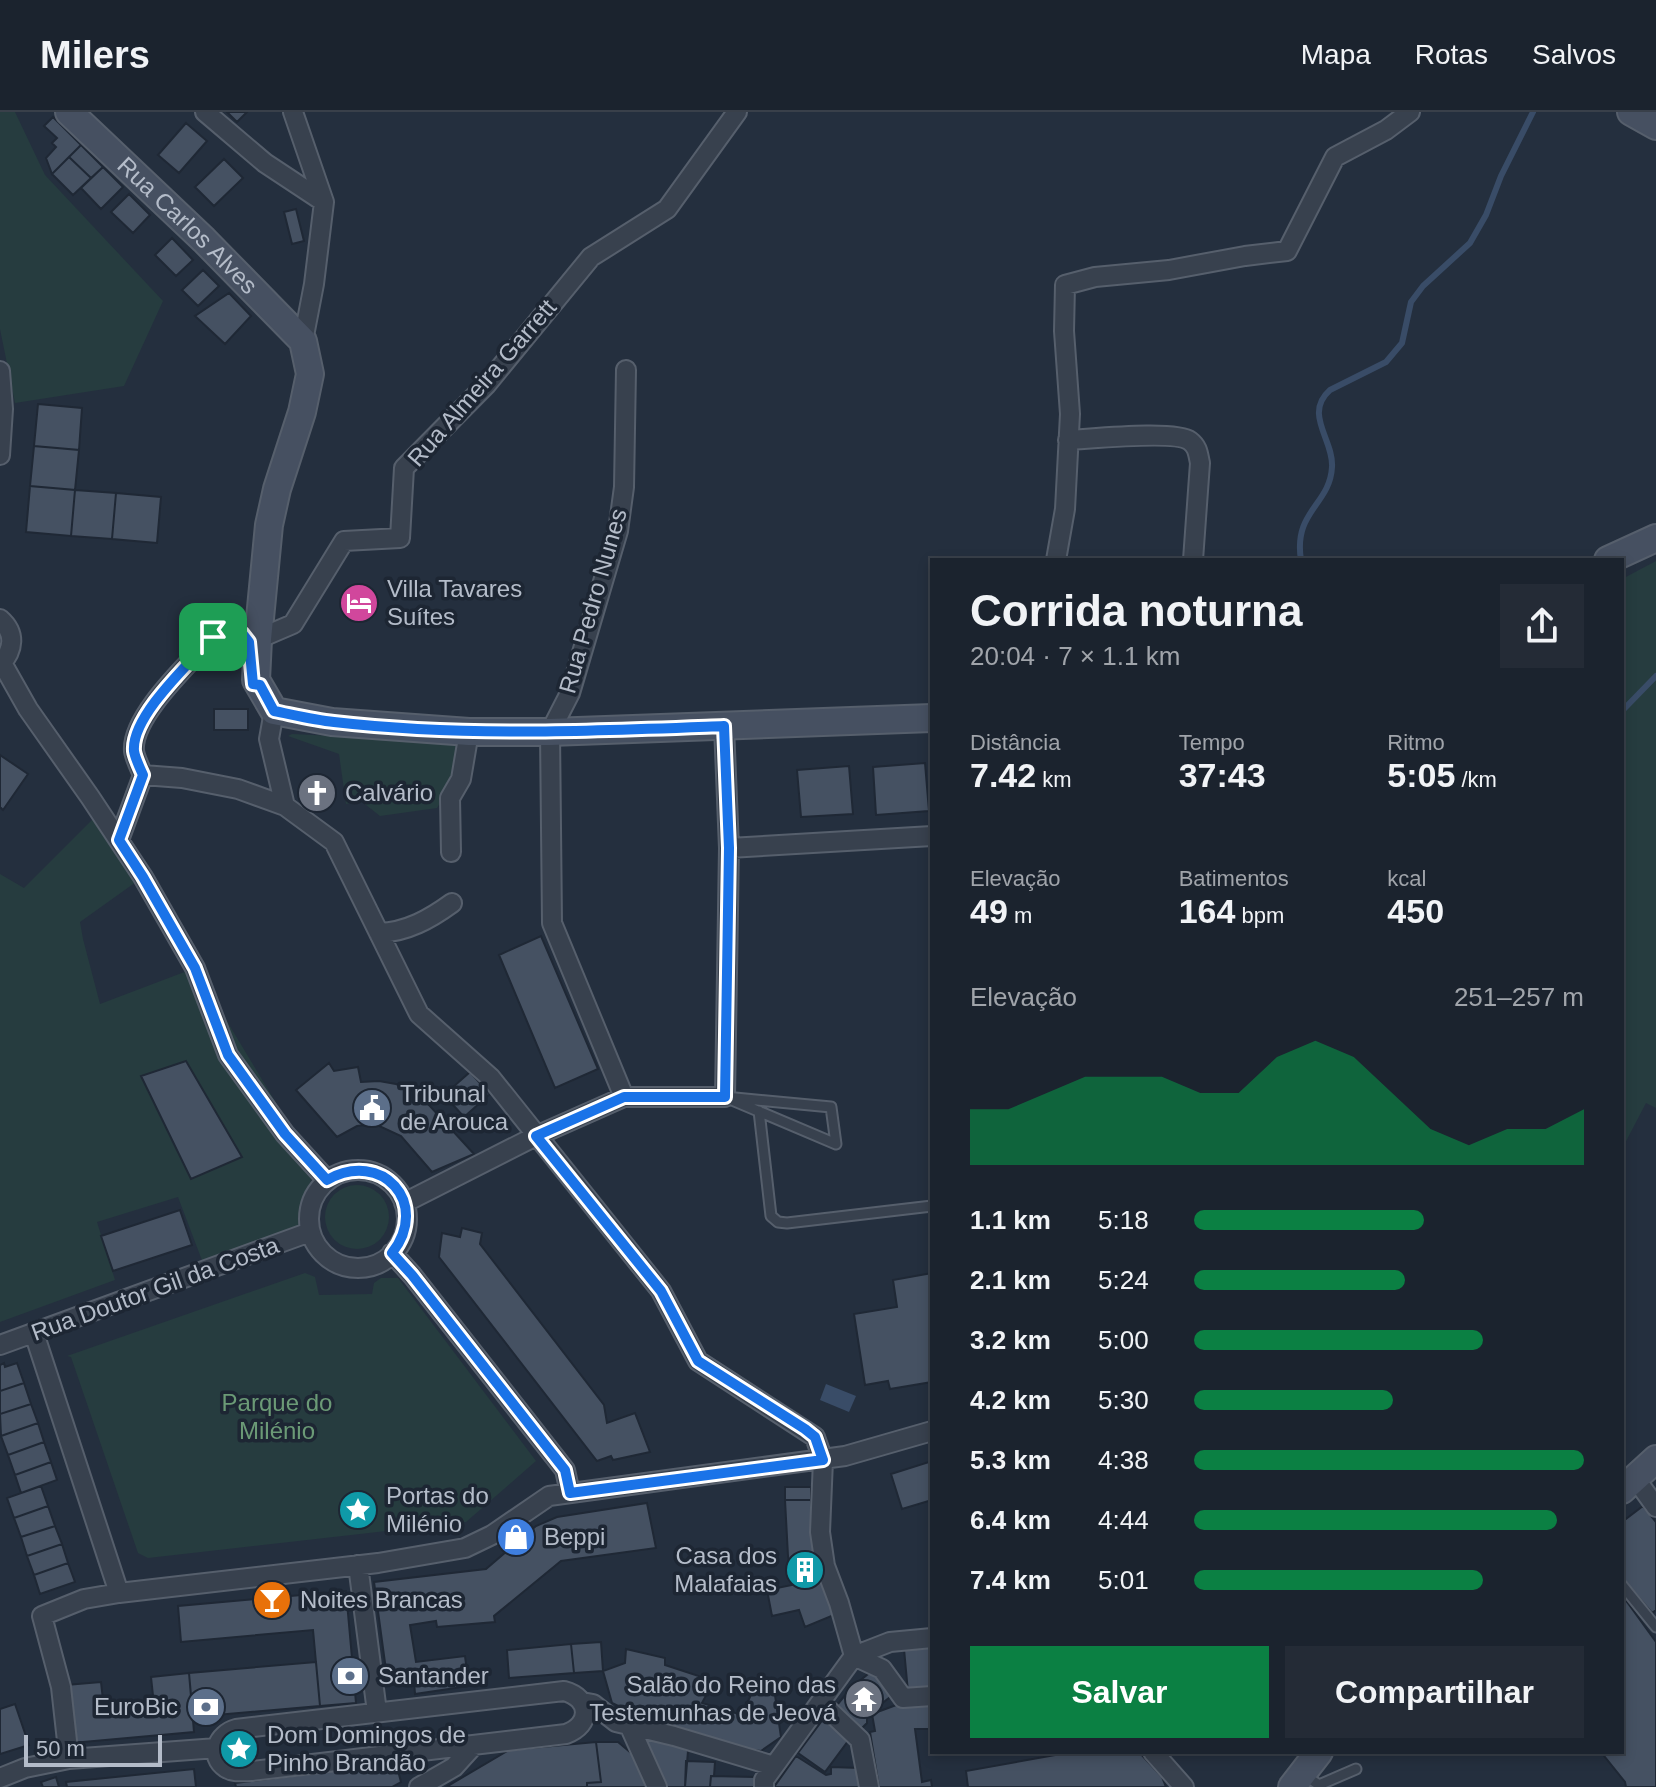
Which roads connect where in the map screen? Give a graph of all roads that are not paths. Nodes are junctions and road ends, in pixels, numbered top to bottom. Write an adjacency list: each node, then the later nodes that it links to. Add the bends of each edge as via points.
1 (69, 112): 9 (street, Rua Carlos Alves)
2 (205, 112): 8 (street, via 265,163)
3 (293, 112): 8 (street)
4 (737, 112): 19 (street, Rua Almeira Garrett, via 667,209 591,257 486,385 404,468 400,538 344,541 293,624)
5 (1410, 112): 12 (street, via 1335,157 1287,251 1065,285)
6 (1631, 112): 7 (street)
7 (1656, 126)
8 (324, 202): 9 (street)
9 (303, 341): 19 (street, via 310,374 269,525)
10 (626, 370): 26 (street, Rua Pedro Nunes, via 618,531 570,693)
11 (0, 371): 13 (street)
12 (1068, 440): 15 (street); 16 (street, via 1167,435 1192,442 1200,463)
13 (0, 455)
14 (1656, 538): 17 (street)
15 (1056, 558)
16 (1193, 558)
17 (1612, 558)
18 (0, 619): 20 (street, via 12,645)
19 (258, 639): 21 (street)
20 (1, 664): 30 (street)
21 (260, 685): 22 (street); 27 (street, via 253,684 249,642 242,633 213,637 149,709 138,729 134,751)
22 (274, 711): 25 (street, via 332,722); 28 (street, via 269,739)
23 (930, 718): 24 (street)
24 (724, 726): 26 (street); 31 (street)
25 (469, 732): 26 (street); 32 (street, via 461,779 450,798)
26 (550, 732): 35 (street, via 552,923)
27 (143, 775): 28 (street, via 238,789); 30 (street)
28 (285, 806): 34 (street, via 334,842)
29 (930, 836): 31 (street)
30 (119, 840): 39 (street, via 195,968 228,1055 285,1134)
31 (729, 848): 36 (street)
32 (451, 852)
33 (452, 903): 34 (street, via 432,917)
34 (379, 933): 38 (street, via 419,1014 491,1078)
35 (624, 1097): 36 (street); 38 (street)
36 (725, 1097): 37 (lane); 37 (lane, via 831,1107 836,1144)
37 (759, 1111): 41 (lane, via 771,1216 778,1222)
38 (536, 1136): 40 (street); 48 (street, via 661,1291 698,1361 805,1429 815,1437)
39 (327, 1180): 40 (street, via 341,1172 372,1171 397,1189); 42 (street, via 311,1203)
40 (404, 1203): 43 (street, via 406,1230)
41 (930, 1206)
42 (310, 1232): 43 (street, via 328,1258 342,1265 371,1266); 44 (street, Rua Doutor Gil da Costa)
43 (392, 1253): 50 (street, via 565,1470)
44 (34, 1333): 45 (street, Rua Doutor Gil da Costa); 54 (street)
45 (0, 1345)
46 (930, 1432): 48 (street)
47 (1656, 1459): 49 (street)
48 (823, 1460): 50 (street); 57 (street, via 820,1532 825,1566)
49 (1628, 1484): 51 (street)
50 (570, 1493): 52 (street, via 549,1496 465,1548)
51 (1656, 1507)
52 (358, 1565): 54 (street); 61 (street)
53 (1624, 1587): 55 (lane)
54 (119, 1593): 67 (street, via 84,1599 42,1616 61,1687)
55 (1656, 1627)
56 (930, 1638): 57 (street, via 890,1642)
57 (854, 1656): 58 (street, via 882,1669 903,1698); 60 (street)
58 (930, 1696)
59 (582, 1702): 61 (street, via 564,1691); 62 (street); 63 (street, via 582,1724 574,1731)
60 (821, 1703): 68 (street); 77 (street, via 860,1740)
61 (377, 1712): 64 (street, via 227,1731)
62 (629, 1725): 68 (street); 75 (street)
63 (474, 1745): 69 (street, via 252,1771); 74 (street, via 454,1767)
64 (217, 1748): 67 (street); 69 (street)
65 (1155, 1754): 78 (street)
66 (1317, 1754): 72 (street)
67 (69, 1759): 71 (street)
68 (774, 1766): 76 (street)
69 (225, 1767): 73 (street)
70 (1356, 1769): 72 (lane, via 1319,1785)
71 (0, 1778)
72 (1297, 1780)
73 (224, 1787)
74 (419, 1787)
75 (657, 1787)
76 (764, 1787)
77 (869, 1787)
78 (1184, 1787)

